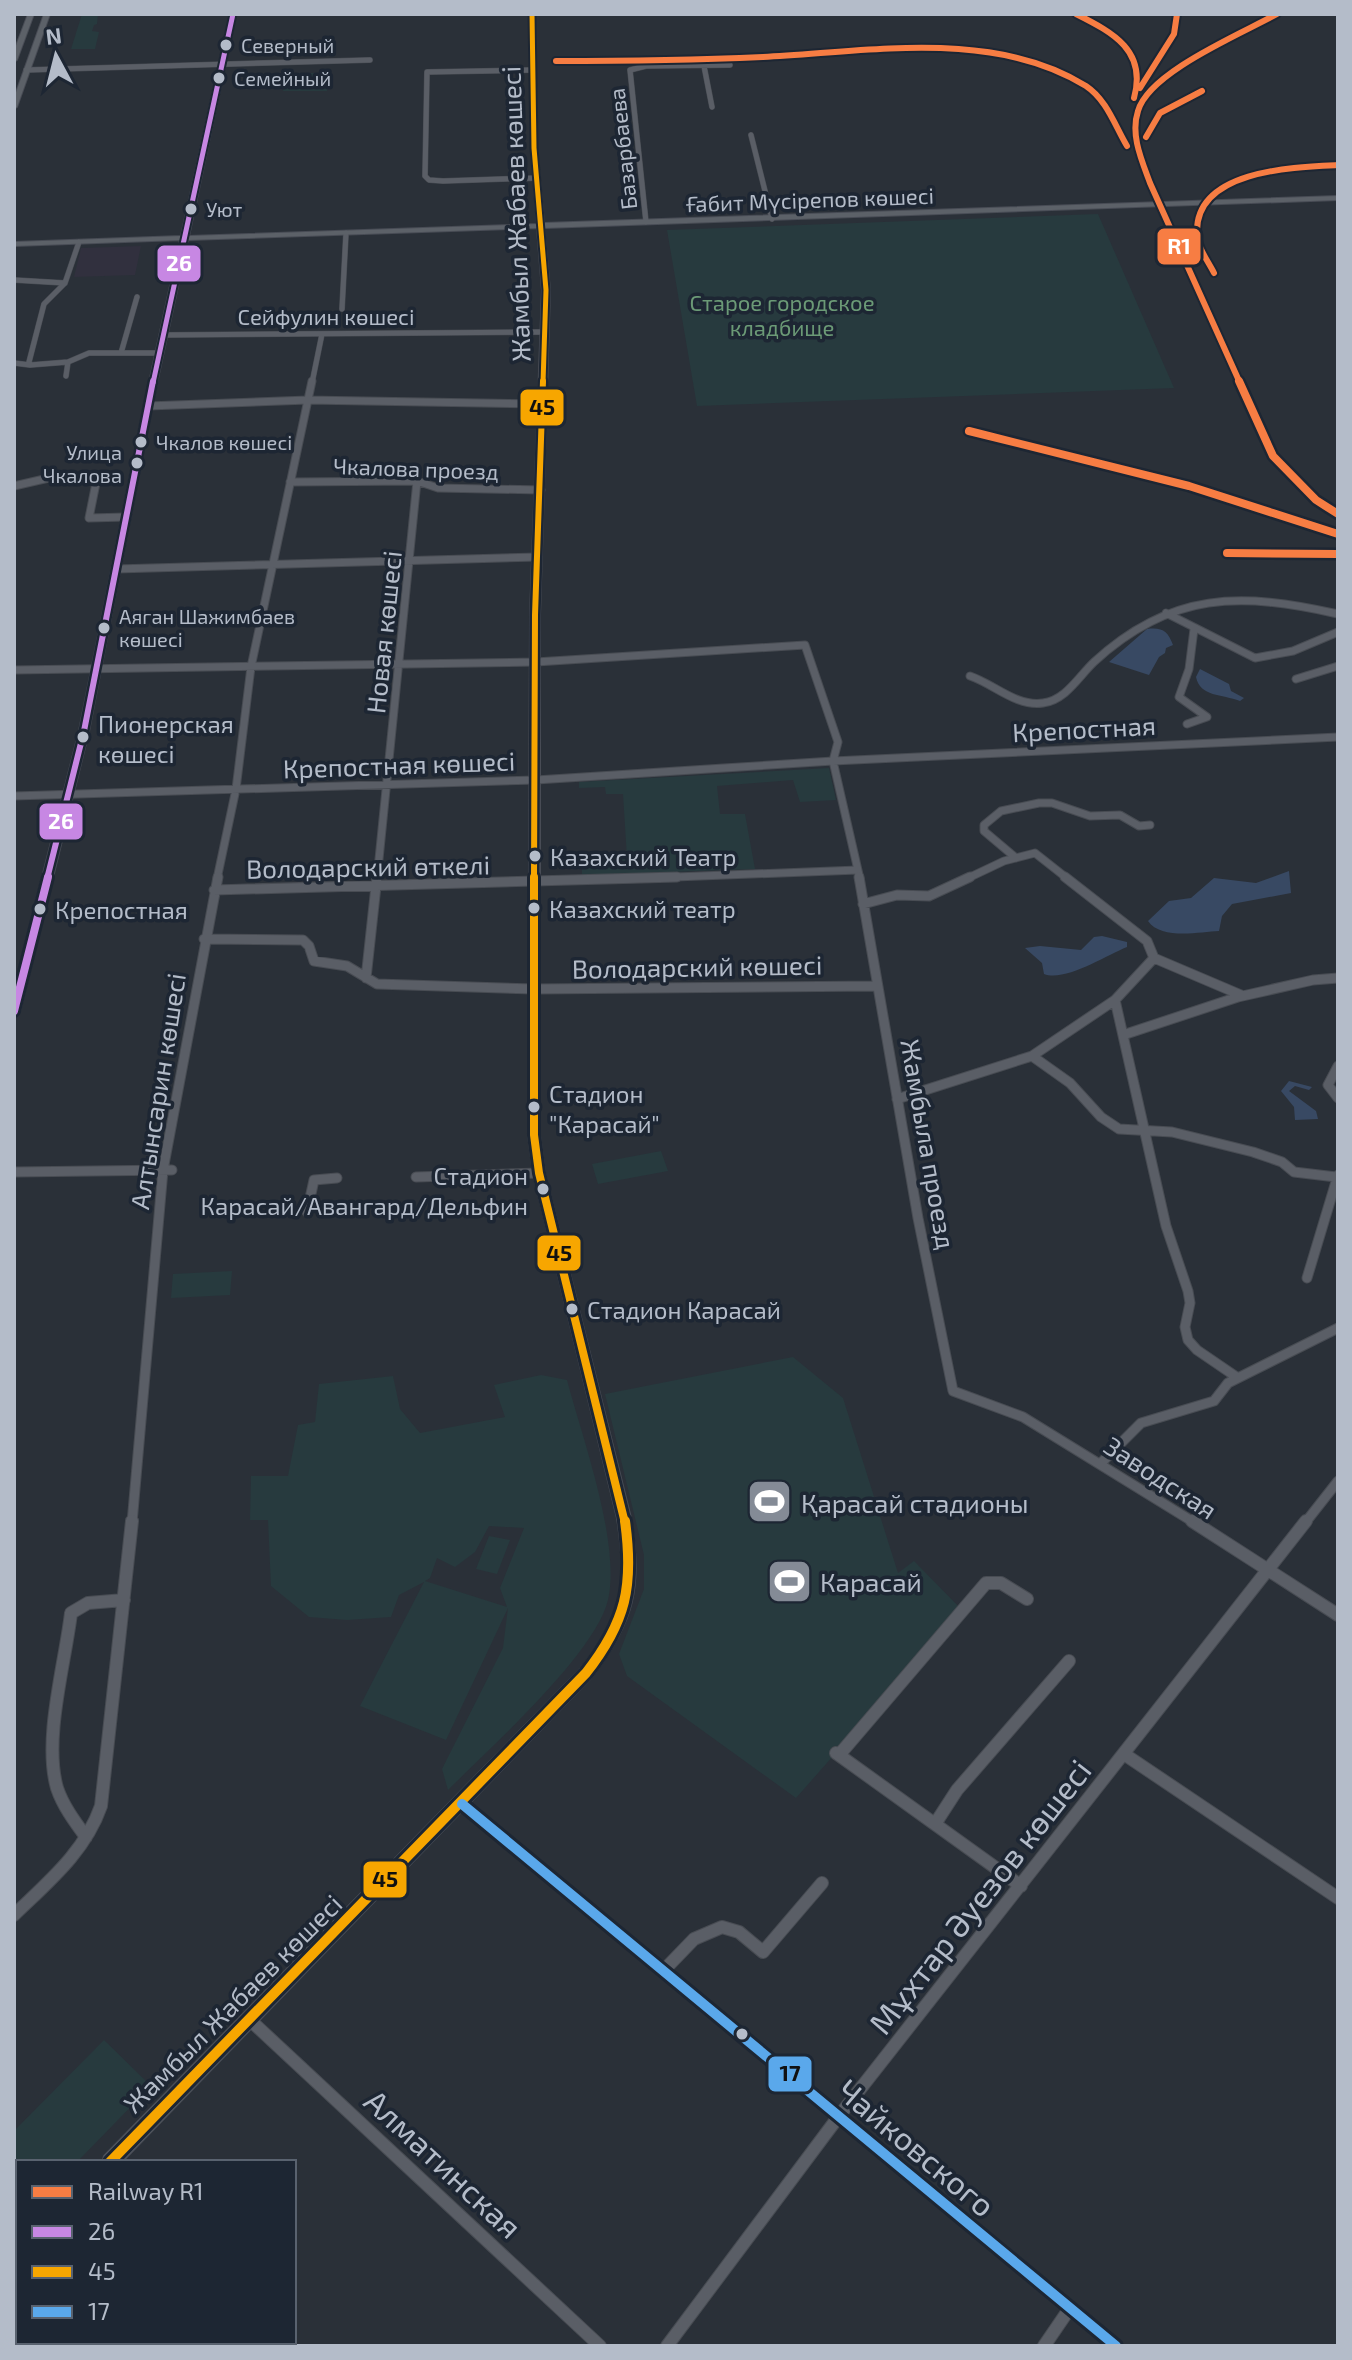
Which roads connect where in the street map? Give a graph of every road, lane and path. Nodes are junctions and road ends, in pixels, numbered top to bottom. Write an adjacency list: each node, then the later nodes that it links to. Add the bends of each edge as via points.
1 (31, 14): 6 (main road)
2 (47, 14): 5 (main road)
3 (233, 14): 8 (main road)
4 (532, 14): 12 (main road, Жамбыл Жабаев көшесі)
5 (33, 52): 6 (main road); 11 (main road)
6 (15, 56)
7 (370, 60): 8 (street)
8 (223, 64): 11 (street); 22 (main road)
9 (730, 65): 10 (street)
10 (704, 66): 14 (street); 19 (street, Базарбаева, via 646,66 630,72)
11 (26, 70): 13 (main road)
12 (533, 70): 16 (main road, Жамбыл Жабаев көшесі); 16 (street, via 427,72 425,147 427,179)
13 (14, 105)
14 (712, 107)
15 (751, 135): 18 (street)
16 (537, 178): 20 (main road, Жамбыл Жабаев көшесі)
17 (1338, 198): 18 (main road, Ғабит Мүсірепов көшесі)
18 (772, 219): 19 (main road, Ғабит Мүсірепов көшесі)
19 (646, 222): 20 (main road, Ғабит Мүсірепов көшесі)
20 (542, 226): 21 (main road, Ғабит Мүсірепов көшесі); 29 (main road, Жамбыл Жабаев көшесі)
21 (346, 233): 22 (main road, Ғабит Мүсірепов көшесі); 28 (street)
22 (183, 238): 23 (main road); 31 (main road)
23 (79, 242): 24 (main road); 26 (street)
24 (14, 244)
25 (14, 280): 26 (street)
26 (65, 283): 36 (street, via 44,304)
27 (137, 297): 32 (street)
28 (342, 309)
29 (546, 332): 30 (street, Сейфулин көшесі); 39 (main road, Жамбыл Жабаев көшесі)
30 (322, 334): 31 (street, Сейфулин көшесі); 38 (street, Алтынсарин көшесі)
31 (163, 335): 33 (main road)
32 (121, 353): 33 (street); 34 (street, via 89,353)
33 (159, 353): 40 (main road)
34 (68, 362): 36 (street); 37 (street)
35 (14, 363): 36 (street)
36 (30, 365)
37 (66, 376)
38 (308, 400): 39 (street); 40 (street); 43 (street, Алтынсарин көшесі)
39 (544, 404): 46 (main road, Жамбыл Жабаев көшесі)
40 (148, 406): 47 (main road)
41 (53, 477): 45 (street)
42 (417, 481): 43 (street, Чкалова проезд); 46 (street, Чкалова проезд, via 438,488); 49 (street, Новая көшесі)
43 (290, 482): 50 (street, Алтынсарин көшесі)
44 (96, 483): 47 (street, via 89,518)
45 (14, 486)
46 (541, 490): 48 (main road, Жамбыл Жабаев көшесі)
47 (126, 517): 51 (main road)
48 (538, 557): 49 (street); 56 (main road, Жамбыл Жабаев көшесі)
49 (410, 561): 50 (street); 57 (street, Новая көшесі)
50 (273, 565): 51 (street); 59 (street, Алтынсарин көшесі)
51 (116, 569): 61 (main road)
52 (1166, 613): 53 (street, via 1251,598); 54 (street); 62 (street, via 1139,624 1049,702 1022,702)
53 (1338, 614)
54 (1194, 629): 55 (street, via 1255,658 1293,651); 64 (street, via 1179,697 1207,717)
55 (1338, 632)
56 (536, 662): 57 (street); 66 (street, Жамбыла проезд, via 805,645 836,733); 67 (main road, Жамбыл Жабаев көшесі)
57 (399, 664): 59 (street); 68 (street, Новая көшесі)
58 (1338, 666): 63 (street)
59 (251, 667): 61 (street); 69 (street, Алтынсарин көшесі)
60 (14, 670): 61 (street)
61 (97, 670): 70 (main road)
62 (970, 676)
63 (1296, 679)
64 (1187, 724)
65 (1338, 737): 66 (street, Крепостная)
66 (833, 761): 67 (street, Крепостная көшесі); 74 (street, Жамбыла проезд)
67 (536, 780): 68 (street, Крепостная көшесі); 75 (main road, Жамбыл Жабаев көшесі)
68 (387, 785): 69 (street, Крепостная көшесі); 76 (street, Новая көшесі)
69 (236, 789): 70 (street, Крепостная көшесі); 77 (street, Алтынсарин көшесі)
70 (69, 794): 71 (street, Крепостная көшесі); 87 (main road)
71 (14, 796)
72 (1150, 825): 73 (street, via 1139,826 1120,815 1090,816 1052,803 1001,811 984,831)
73 (1016, 858): 78 (street, via 929,896 886,896); 80 (street, via 1035,853 1147,941)
74 (858, 870): 75 (street, Володарский өткелі); 78 (street, Жамбыла проезд)
75 (536, 882): 76 (street, Володарский өткелі); 84 (main road, Жамбыл Жабаев көшесі)
76 (376, 886): 77 (street, Володарский өткелі); 81 (street, Новая көшесі)
77 (214, 890): 79 (street, Алтынсарин көшесі)
78 (863, 904): 83 (street, Жамбыла проезд)
79 (204, 939): 81 (street, Володарский көшесі, via 303,940 314,961 347,966); 94 (street, Алтынсарин көшесі)
80 (1154, 958): 85 (street); 86 (street)
81 (366, 978): 84 (street, Володарский көшесі, via 377,984)
82 (1338, 978): 85 (street, via 1297,981)
83 (877, 986): 84 (street, Володарский көшесі); 92 (street, Жамбыла проезд)
84 (534, 989): 96 (main road, Жамбыл Жабаев көшесі, via 533,1112)
85 (1241, 995): 88 (street)
86 (1115, 1000): 88 (street); 89 (street)
87 (14, 1011)
88 (1123, 1035): 93 (street)
89 (1032, 1056): 92 (street); 93 (street, via 1070,1083 1108,1124)
90 (1338, 1066): 91 (street, via 1328,1085)
91 (1338, 1098)
92 (897, 1099): 104 (street, Жамбыла проезд)
93 (1144, 1131): 97 (street, via 1172,1132 1253,1152 1294,1172); 103 (street, via 1188,1291 1188,1340)
94 (168, 1170): 95 (street); 109 (street, Алтынсарин көшесі)
95 (14, 1172)
96 (539, 1173): 98 (street); 113 (main road, Жамбыл Жабаев көшесі, via 624,1518 630,1589 616,1633 597,1660)
97 (1337, 1176): 101 (street)
98 (416, 1177)
99 (337, 1178): 100 (street, via 314,1180)
100 (307, 1212)
101 (1307, 1278)
102 (1338, 1328): 103 (street)
103 (1238, 1378): 105 (street, via 1214,1401 1141,1423)
104 (953, 1391): 105 (street, Заводская, via 1023,1417)
105 (1101, 1463): 107 (street, Заводская)
106 (1338, 1481): 107 (street, Мұхтар Әуезов көшесі)
107 (1265, 1571): 110 (street, Заводская); 112 (street, Мұхтар Әуезов көшесі)
108 (1027, 1599): 114 (street, via 1001,1583 986,1583 838,1754)
109 (124, 1600): 115 (street, Алтынсарин көшесі, via 103,1793 99,1815); 115 (street, via 88,1603 71,1613 54,1743 55,1780)
110 (1338, 1615)
111 (1069, 1661): 114 (street, via 957,1790)
112 (1124, 1754): 117 (street, Мұхтар Әуезов көшесі); 118 (street)
113 (462, 1804): 120 (street, Чайковского); 121 (main road, Жамбыл Жабаев көшесі)
114 (935, 1824): 117 (street)
115 (86, 1837): 119 (street, Алтынсарин көшесі)
116 (822, 1883): 120 (street, via 763,1952 734,1929 720,1927 693,1940)
117 (1021, 1886): 122 (street, Мұхтар Әуезов көшесі)
118 (1338, 1898)
119 (14, 1915)
120 (666, 1968): 122 (street, Чайковского)
121 (250, 2020): 123 (main road, Жамбыл Жабаев көшесі); 125 (street, Алматинская)
122 (839, 2116): 124 (street, Чайковского); 126 (street, Мұхтар Әуезов көшесі)
123 (112, 2160)
124 (1070, 2308): 127 (street); 128 (street, Чайковского)
125 (600, 2346)
126 (667, 2346)
127 (1044, 2346)
128 (1116, 2346)

